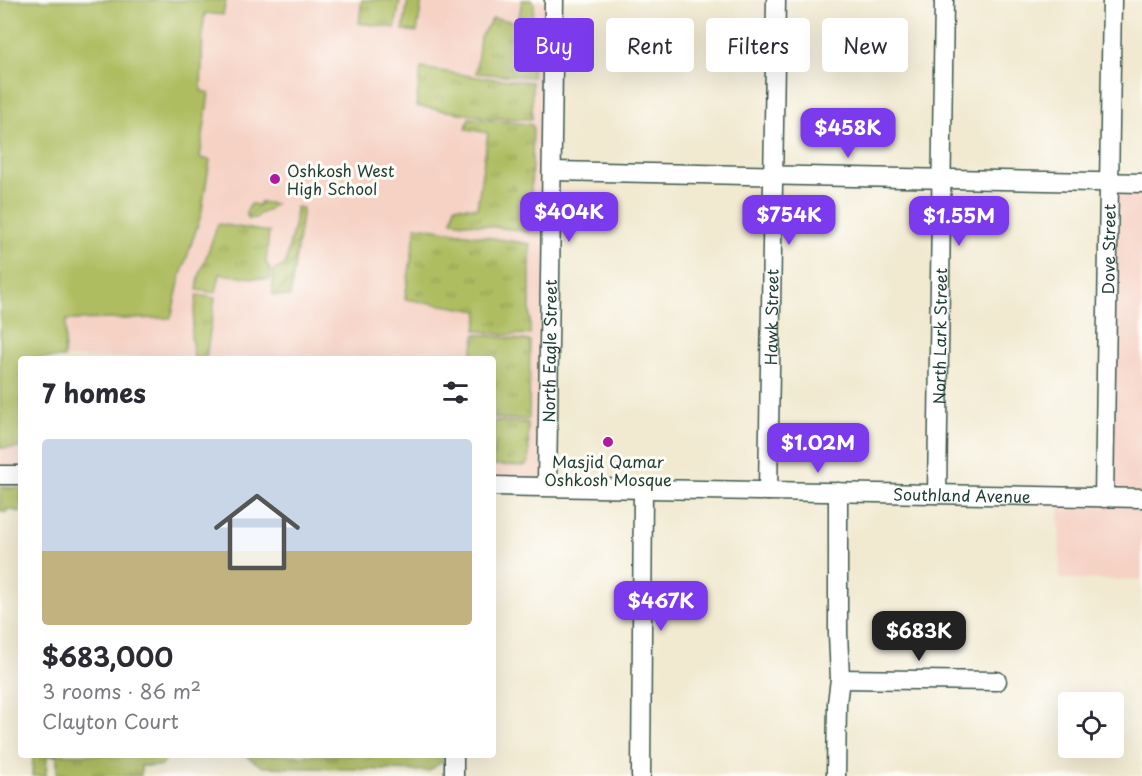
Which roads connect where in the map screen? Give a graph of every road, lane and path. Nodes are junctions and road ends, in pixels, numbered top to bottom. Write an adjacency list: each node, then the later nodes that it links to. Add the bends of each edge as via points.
1 (554, 0): 5 (street, North Eagle Street)
2 (776, 0): 6 (street, Hawk Street)
3 (944, 0): 7 (street, North Lark Street)
4 (1112, 0): 8 (street, Dove Street)
5 (553, 171): 6 (street); 13 (street, North Eagle Street)
6 (772, 175): 7 (street); 15 (street, Hawk Street)
7 (941, 179): 8 (street); 17 (street, North Lark Street)
8 (1108, 183): 9 (street); 18 (street, Dove Street)
9 (1142, 183)
10 (0, 475): 11 (street)
11 (18, 475)
12 (496, 486): 13 (street, Southland Avenue)
13 (547, 486): 14 (street, Southland Avenue)
14 (643, 489): 15 (street, Southland Avenue); 24 (street)
15 (768, 491): 16 (street, Southland Avenue)
16 (838, 492): 17 (street, Southland Avenue); 20 (street)
17 (937, 494): 18 (street, Southland Avenue)
18 (1104, 498): 19 (street, Southland Avenue)
19 (1142, 498)
20 (840, 679): 21 (street); 25 (street)
21 (997, 681)
22 (454, 758): 23 (street)
23 (454, 776)
24 (642, 776)
25 (836, 776)

